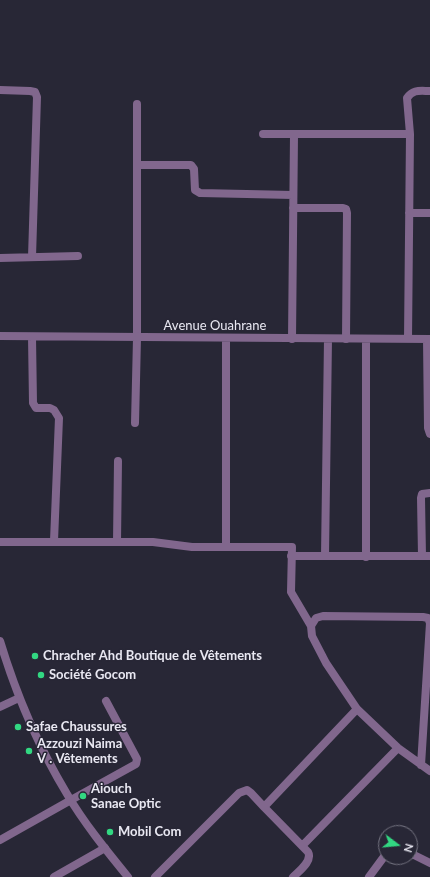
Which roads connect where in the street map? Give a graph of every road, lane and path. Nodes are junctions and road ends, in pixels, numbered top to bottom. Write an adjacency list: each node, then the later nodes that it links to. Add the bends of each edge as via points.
1 (0, 90): 13 (street, via 30,90 35,92 37,97)
2 (430, 91): 6 (street, via 416,91 410,93 407,98)
3 (137, 104): 7 (street)
4 (263, 134): 5 (street)
5 (294, 134): 6 (street); 8 (street)
6 (410, 134): 10 (street)
7 (137, 165): 8 (street, via 191,165 194,169 195,190 200,193); 17 (street)
8 (292, 195): 9 (street)
9 (293, 208): 19 (street); 21 (street, via 346,209)
10 (409, 213): 11 (street); 23 (street)
11 (430, 213)
12 (78, 256): 13 (street)
13 (32, 257): 14 (street)
14 (0, 258)
15 (0, 336): 16 (street, Avenue Ouahrane)
16 (32, 336): 17 (street, Avenue Ouahrane); 29 (street, via 33,403 36,408 54,410 58,418)
17 (136, 338): 18 (street, Avenue Ouahrane); 25 (street)
18 (226, 339): 19 (street, Avenue Ouahrane); 32 (street)
19 (292, 339): 20 (street, Avenue Ouahrane)
20 (328, 339): 21 (street, Avenue Ouahrane); 34 (street)
21 (346, 339): 22 (street, Avenue Ouahrane)
22 (366, 339): 23 (street, Avenue Ouahrane); 35 (street)
23 (408, 339): 24 (street, Avenue Ouahrane)
24 (428, 339): 26 (street)
25 (135, 423)
26 (430, 434)
27 (118, 460): 31 (street)
28 (430, 492): 36 (street, via 422,494 421,498)
29 (54, 541): 30 (street); 31 (street)
30 (0, 542)
31 (117, 542): 32 (street)
32 (226, 547): 33 (street, via 292,547)
33 (291, 556): 34 (street); 37 (street, via 291,592)
34 (325, 556): 35 (street)
35 (366, 556): 36 (street)
36 (426, 556)
37 (311, 626): 42 (street, via 312,636 326,663); 44 (street, via 316,618 323,616 428,618 430,623)
38 (0, 641): 39 (street)
39 (19, 698): 41 (street); 46 (street, via 45,756)
40 (106, 701): 46 (street, via 137,758 136,764)
41 (0, 707)
42 (357, 709): 43 (street); 47 (street)
43 (398, 748): 44 (street); 49 (street)
44 (421, 765): 45 (street)
45 (430, 771)
46 (71, 800): 48 (street); 50 (street)
47 (264, 807): 49 (street); 56 (street, via 247,790 239,793)
48 (0, 840)
49 (302, 846): 57 (street, via 310,855 309,860)
50 (104, 848): 54 (street); 55 (street)
51 (418, 857): 52 (street)
52 (430, 862)
53 (378, 865): 58 (street)
54 (54, 877)
55 (128, 877)
56 (155, 877)
57 (293, 877)
58 (369, 877)

